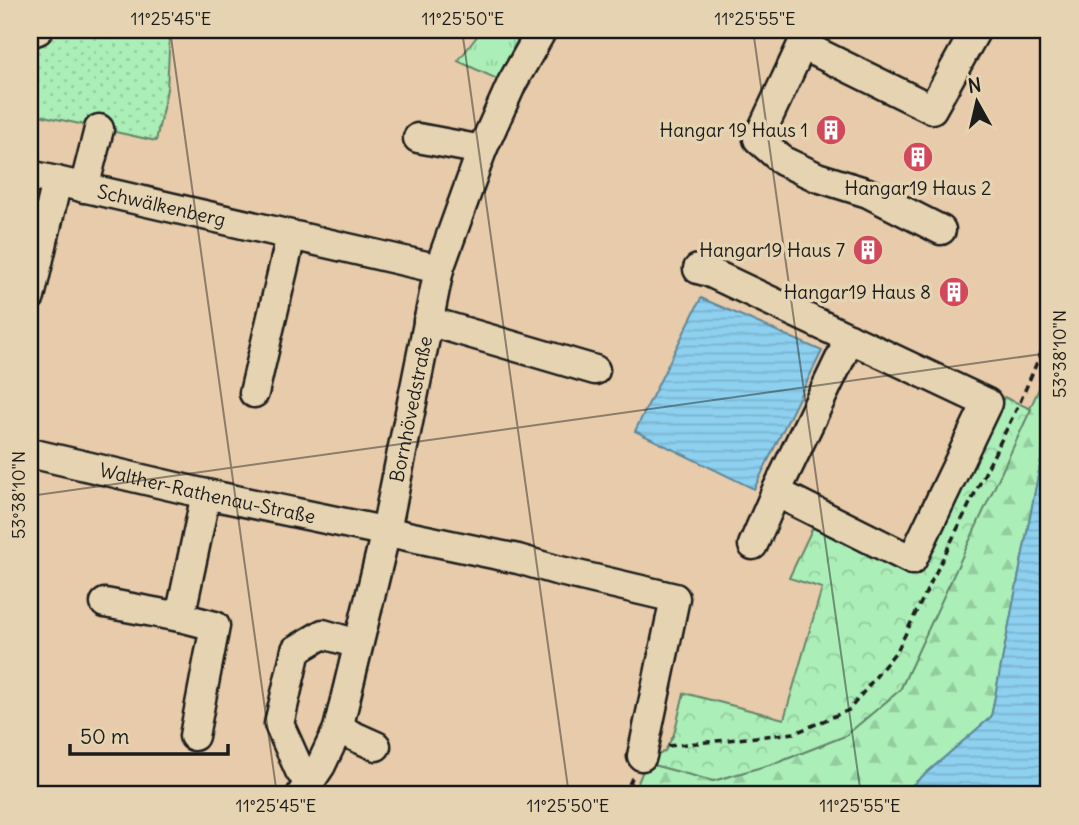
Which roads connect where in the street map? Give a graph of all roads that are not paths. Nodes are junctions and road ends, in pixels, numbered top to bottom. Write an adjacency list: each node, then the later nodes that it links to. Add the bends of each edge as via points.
1 (38, 30): 4 (street)
2 (542, 30): 8 (street, Bornhövedstraße)
3 (976, 30): 5 (street, via 932,109)
4 (30, 33)
5 (805, 37): 11 (street, via 758,139 783,161 867,193)
6 (99, 129): 10 (street)
7 (418, 138): 8 (street)
8 (482, 150): 13 (street, Bornhövedstraße)
9 (43, 178): 10 (street, Schwälkenberg); 15 (street)
10 (84, 188): 12 (street, Schwälkenberg)
11 (941, 230)
12 (291, 236): 13 (street, Schwälkenberg); 19 (street)
13 (439, 269): 16 (street, Bornhövedstraße)
14 (698, 269): 17 (street)
15 (30, 297)
16 (428, 321): 18 (street); 23 (street, Bornhövedstraße)
17 (850, 338): 21 (street); 21 (street, via 987,403 912,560)
18 (595, 370)
19 (254, 393)
20 (30, 453): 22 (street, Walther-Rathenau-Straße)
21 (776, 492): 24 (street)
22 (206, 494): 23 (street, Walther-Rathenau-Straße); 26 (street)
23 (386, 531): 27 (street, Bornhövedstraße); 31 (street, Walther-Rathenau-Straße, via 675,598)
24 (753, 545)
25 (106, 603): 26 (street)
26 (180, 617): 29 (street, via 215,626)
27 (358, 644): 28 (street, Bornhövedstraße); 32 (street, via 323,634 296,650 279,724)
28 (338, 729): 30 (street); 32 (street, Bornhövedstraße)
29 (194, 736)
30 (376, 746)
31 (642, 756)
32 (305, 788)

